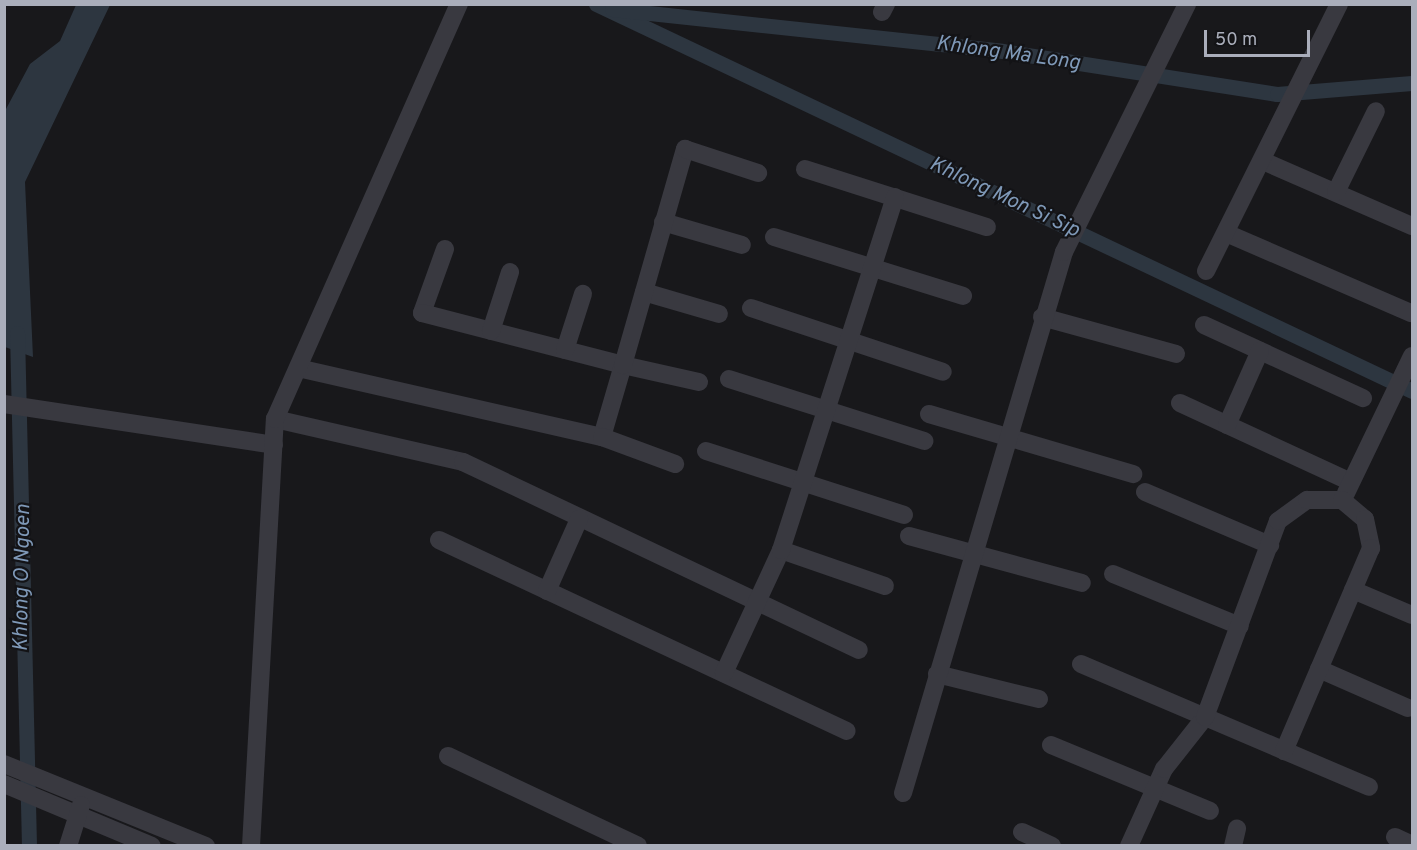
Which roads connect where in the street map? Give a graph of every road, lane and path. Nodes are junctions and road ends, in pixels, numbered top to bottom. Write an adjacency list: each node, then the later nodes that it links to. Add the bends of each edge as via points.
1 (459, 4): 35 (street)
2 (1187, 4): 26 (street, via 1080,215)
3 (1339, 4): 5 (street)
4 (1376, 111): 8 (street)
5 (1263, 161): 8 (street); 13 (street)
6 (805, 169): 9 (street)
7 (758, 173): 10 (street, via 685,149)
8 (1336, 192): 11 (street)
9 (896, 197): 12 (street); 17 (street)
10 (663, 222): 15 (street); 20 (street)
11 (1413, 226)
12 (987, 227)
13 (1226, 233): 18 (street); 24 (street)
14 (774, 237): 17 (street)
15 (742, 245)
16 (445, 249): 28 (street, via 422,314)
17 (873, 268): 22 (street); 29 (street)
18 (1206, 271)
19 (510, 272): 28 (street)
20 (644, 292): 25 (street); 34 (street)
21 (583, 294): 30 (street)
22 (963, 296)
23 (752, 308): 29 (street)
24 (1411, 313)
25 (719, 314)
26 (1042, 317): 32 (street); 46 (street)
27 (1204, 325): 31 (street)
28 (491, 331): 30 (street)
29 (849, 341): 36 (street); 42 (street)
30 (566, 350): 34 (street)
31 (1260, 351): 39 (street); 45 (street)
32 (1176, 354)
33 (1412, 356): 54 (street)
34 (622, 365): 38 (street); 47 (street)
35 (298, 368): 44 (street); 47 (street)
36 (943, 372)
37 (729, 379): 42 (street)
38 (699, 382)
39 (1363, 398)
40 (4, 404): 49 (street)
41 (1180, 404): 45 (street)
42 (826, 411): 48 (street); 53 (street)
43 (929, 414): 46 (street)
44 (275, 419): 49 (street); 58 (street, via 463,462)
45 (1227, 425): 54 (street)
46 (1006, 436): 52 (street); 63 (street)
47 (602, 437): 51 (street)
48 (924, 441)
49 (274, 445): 98 (street)
50 (706, 451): 53 (street)
51 (675, 464)
52 (1133, 474)
53 (804, 482): 57 (street); 62 (street)
54 (1351, 482): 56 (street)
55 (1144, 492): 61 (street)
56 (1342, 500): 61 (street, via 1307,500 1278,521); 67 (street, via 1365,519 1371,548)
57 (904, 515)
58 (579, 519): 68 (street); 69 (street)
59 (909, 536): 63 (street)
60 (439, 540): 68 (street)
61 (1270, 545): 71 (street)
62 (781, 550): 66 (street); 69 (street)
63 (972, 554): 65 (street); 76 (street)
64 (1113, 574): 71 (street)
65 (1082, 583)
66 (885, 586)
67 (1353, 590): 70 (street); 74 (street)
68 (548, 591): 75 (street)
69 (756, 602): 72 (street); 75 (street)
70 (1413, 615)
71 (1240, 626): 79 (street)
72 (859, 650)
73 (1081, 664): 79 (street)
74 (1319, 669): 78 (street); 82 (street)
75 (724, 673): 80 (street)
76 (937, 674): 77 (street); 88 (street)
77 (1039, 699)
78 (1408, 708)
79 (1205, 717): 82 (street); 87 (street)
80 (846, 731)
81 (1051, 745): 87 (street)
82 (1284, 751): 86 (street)
83 (448, 756): 99 (street)
84 (5, 764): 89 (street)
85 (4, 784): 91 (street)
86 (1369, 787)
87 (1155, 788): 90 (street); 101 (street)
88 (903, 793)
89 (85, 795): 91 (street); 97 (street)
90 (1210, 811)
91 (77, 815): 95 (street); 96 (street)
92 (1022, 832): 100 (street)
93 (1395, 837): 94 (street)
94 (1413, 845)
95 (68, 846)
96 (152, 846)
97 (206, 846)
98 (251, 846)
99 (638, 846)
100 (1052, 846)
101 (1129, 846)

